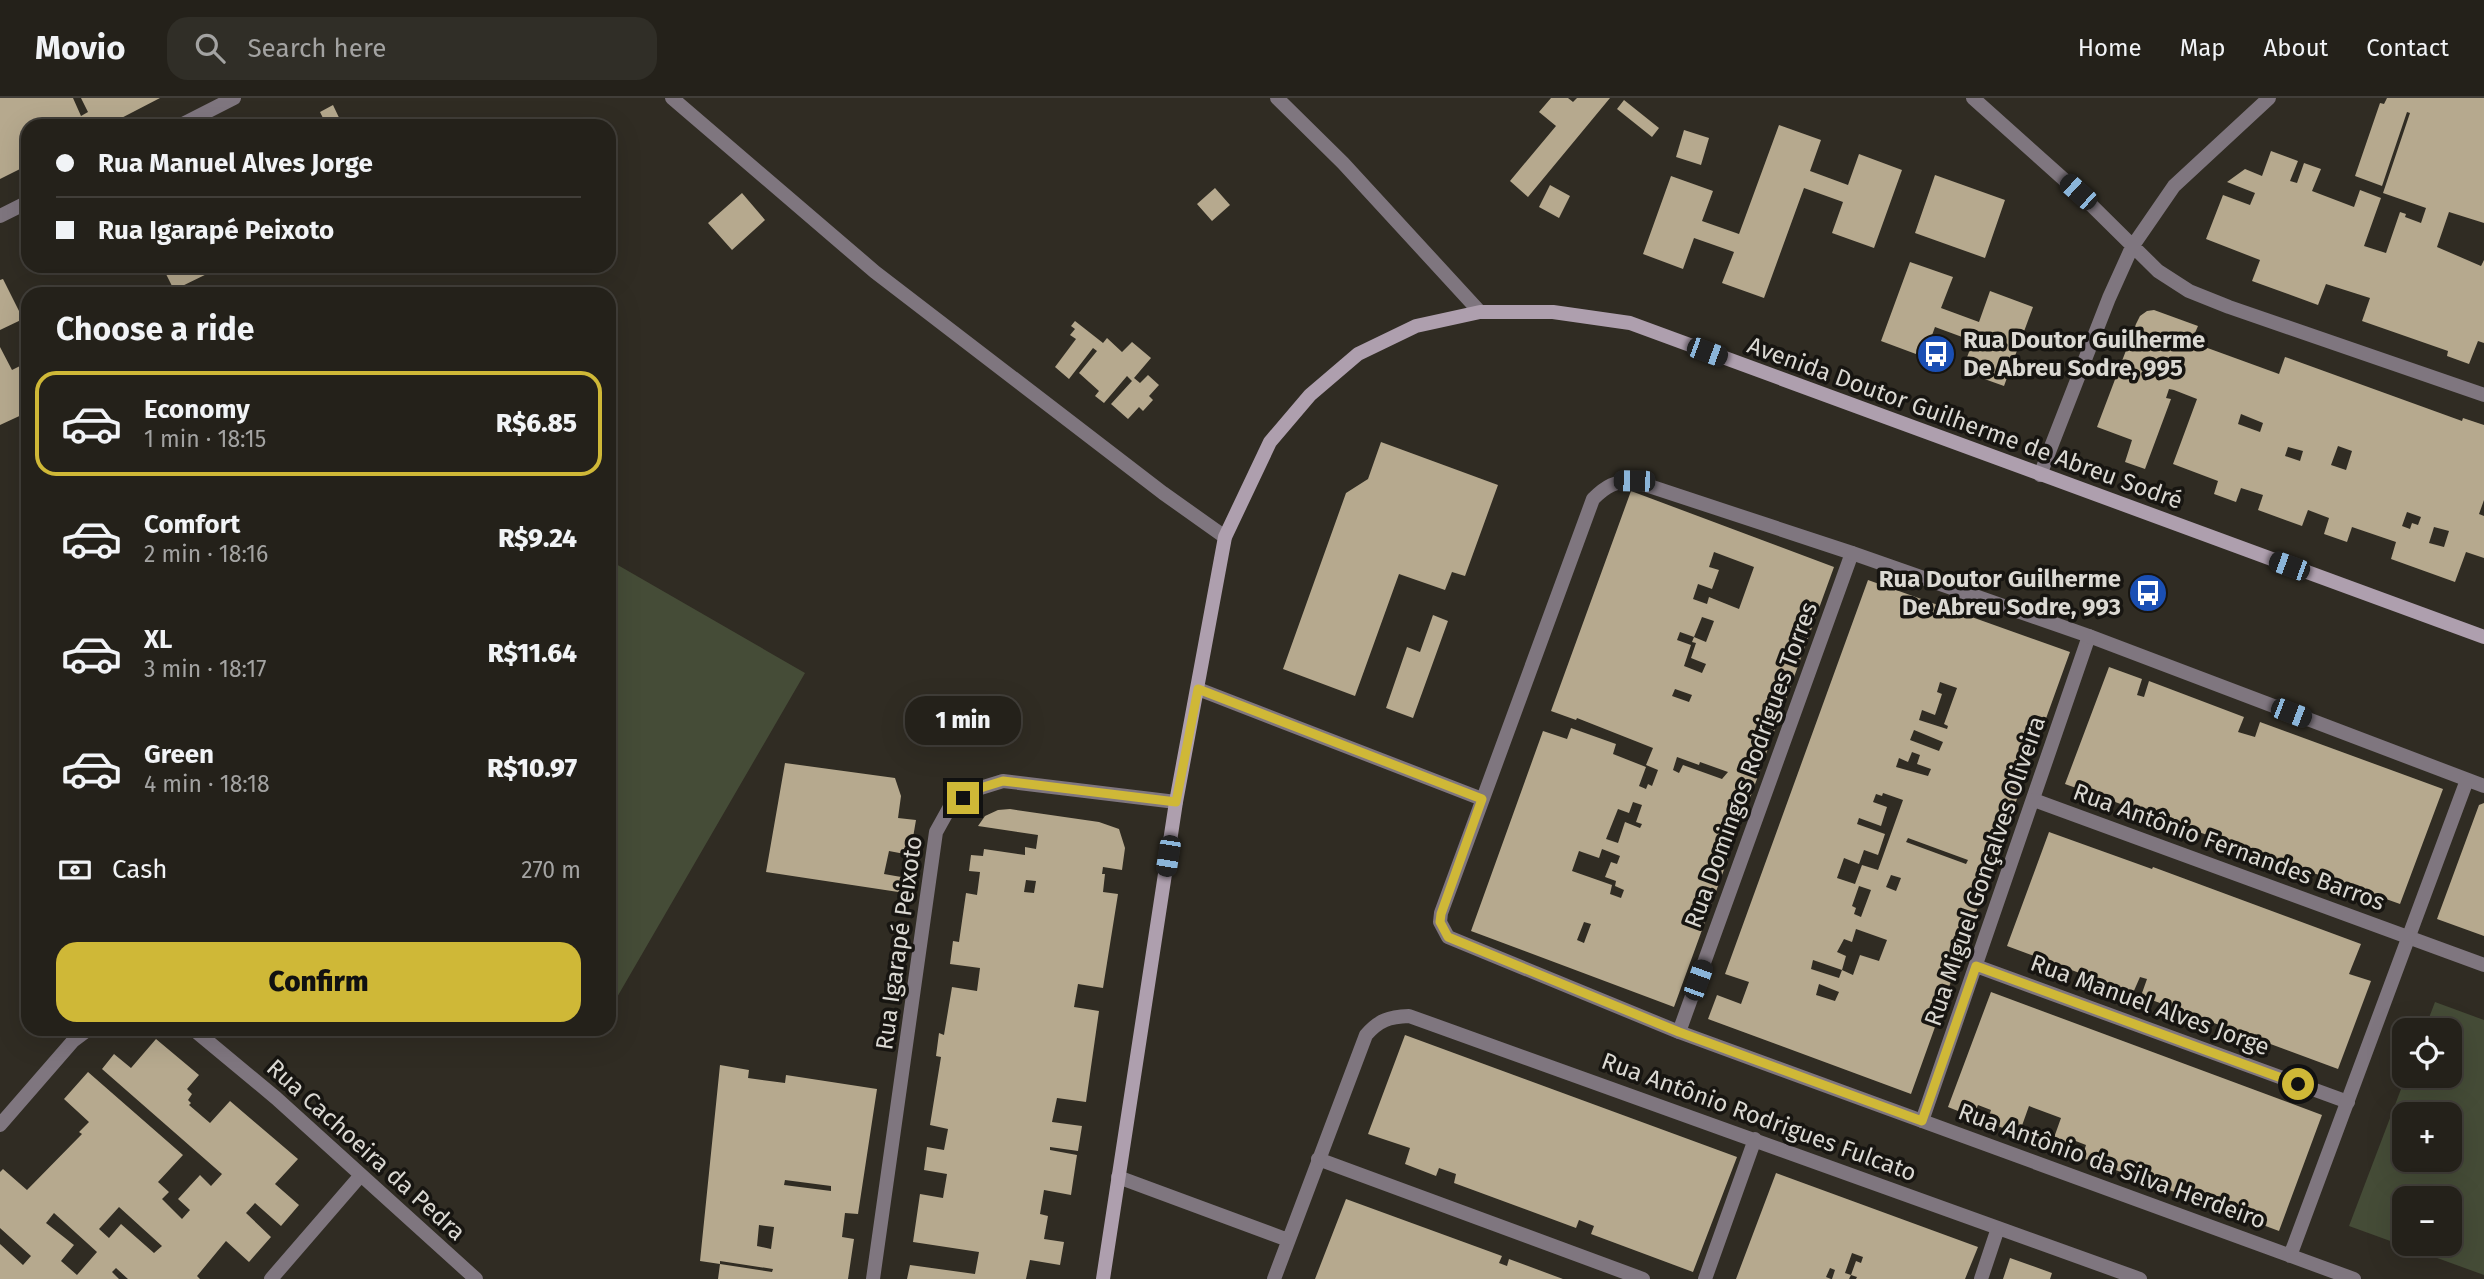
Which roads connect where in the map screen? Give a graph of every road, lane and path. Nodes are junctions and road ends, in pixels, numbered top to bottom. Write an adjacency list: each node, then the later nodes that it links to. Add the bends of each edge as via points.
1 (234, 98): 6 (street)
2 (672, 98): 13 (street, via 875,271)
3 (1277, 98): 10 (street)
4 (1973, 98): 9 (street)
5 (2269, 98): 9 (street, via 2174,186)
6 (193, 119)
7 (21, 206): 8 (street)
8 (0, 216)
9 (2132, 247): 11 (street, via 2158,271 2229,307); 12 (street)
10 (1480, 312): 12 (street, Avenida Doutor Guilherme de Abreu Sodré, via 1553,312 1630,323); 13 (street, Avenida Doutor Guilherme de Abreu Sodré, via 1416,326 1358,354 1310,394 1270,442)
11 (2484, 396)
12 (2040, 475): 16 (street, Avenida Doutor Guilherme de Abreu Sodré)
13 (1225, 537): 17 (street, Avenida Doutor Guilherme de Abreu Sodré)
14 (1852, 553): 15 (street); 20 (street, via 1634,481 1605,487 1593,499); 26 (street, Rua Domingos Rodrigues Torres)
15 (2089, 636): 18 (street); 21 (street, Rua Miguel Gonçalves Oliveira)
16 (2484, 637)
17 (1198, 689): 20 (street); 22 (street, Avenida Doutor Guilherme de Abreu Sodré)
18 (2467, 779): 19 (street); 23 (street)
19 (2484, 786)
20 (1482, 799): 26 (street, Rua Antônio da Silva Herdeiro, via 1441,914 1448,937)
21 (2034, 800): 23 (street, Rua Antônio Fernandes Barros); 25 (street, Rua Miguel Gonçalves Oliveira)
22 (1176, 802): 35 (street, Avenida Doutor Guilherme de Abreu Sodré); 41 (street, Rua Igarapé Peixoto, via 1003,781 974,790 951,805 936,832)
23 (2409, 937): 24 (street, Rua Antônio Fernandes Barros); 29 (street)
24 (2484, 965)
25 (1976, 966): 29 (street, Rua Manuel Alves Jorge); 30 (street, Rua Miguel Gonçalves Oliveira)
26 (1679, 1032): 30 (street, Rua Antônio da Silva Herdeiro)
27 (80, 1036): 31 (street)
28 (201, 1036): 34 (street, Rua Cachoeira da Pedra)
29 (2347, 1102): 38 (street)
30 (1922, 1121): 38 (street, Rua Antônio da Silva Herdeiro)
31 (0, 1125)
32 (1755, 1139): 33 (street, Rua Antônio Rodrigues Fulcato, via 1409,1016 1390,1017 1366,1035); 36 (street, Rua Antônio Rodrigues Fulcato); 45 (street)
33 (1318, 1159): 37 (street); 44 (street)
34 (361, 1175): 39 (street); 40 (street, Rua Cachoeira da Pedra)
35 (1118, 1177): 37 (street); 42 (street, Avenida Doutor Guilherme de Abreu Sodré)
36 (1998, 1228): 46 (street); 47 (street, Rua Antônio Rodrigues Fulcato)
37 (1288, 1240): 43 (street)
38 (2290, 1256): 48 (street, Rua Antônio da Silva Herdeiro)
39 (271, 1279)
40 (476, 1279)
41 (873, 1279)
42 (1103, 1279)
43 (1274, 1279)
44 (1643, 1279)
45 (1704, 1279)
46 (1981, 1279)
47 (2140, 1279)
48 (2354, 1279)

